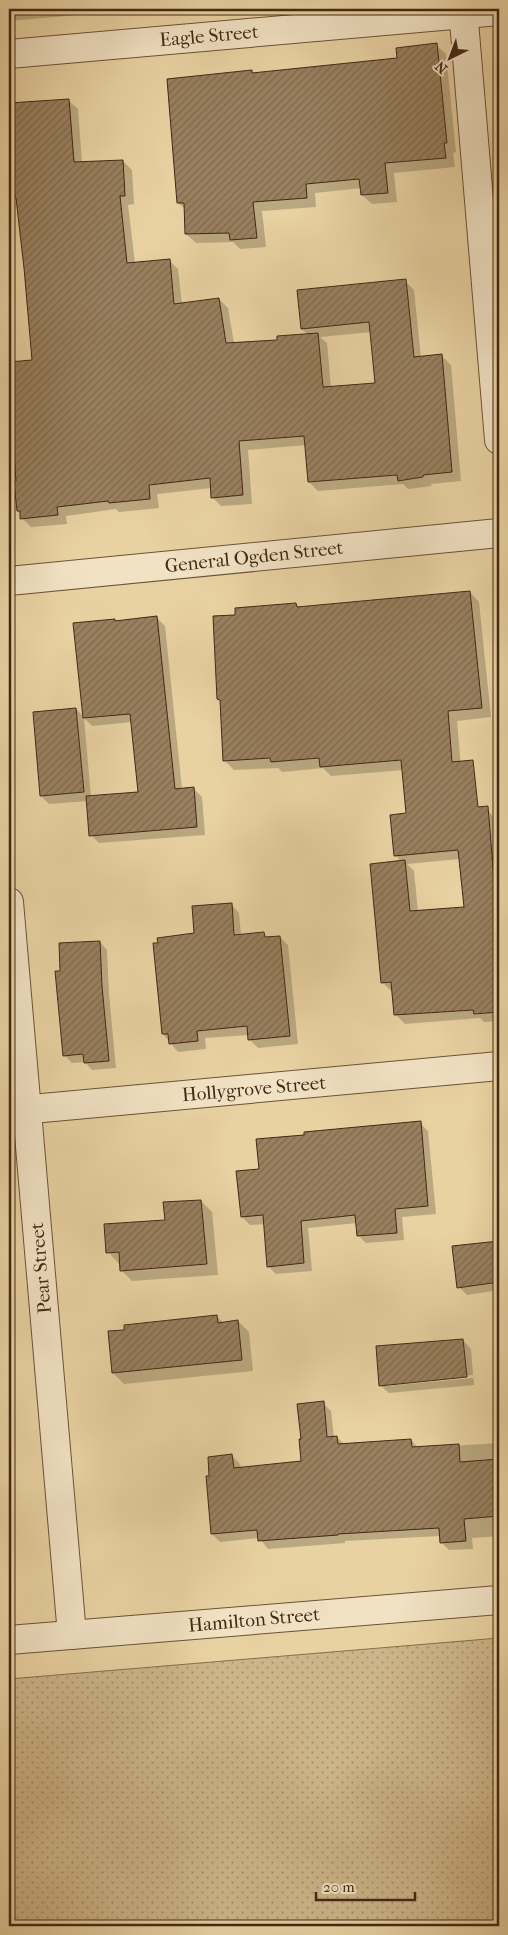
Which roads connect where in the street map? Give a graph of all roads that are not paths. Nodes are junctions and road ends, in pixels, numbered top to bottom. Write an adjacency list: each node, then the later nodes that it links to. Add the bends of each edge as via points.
1 (499, 11): 2 (street, Eagle Street)
2 (464, 12): 3 (street, Eagle Street); 4 (street)
3 (9, 54)
4 (499, 440)
5 (499, 533): 6 (street, General Ogden Street)
6 (9, 581)
7 (9, 902): 9 (street, Pear Street)
8 (499, 1066): 9 (street, Hollygrove Street)
9 (18, 1111): 11 (street, Pear Street)
10 (499, 1600): 11 (street, Hamilton Street)
11 (72, 1635): 12 (street, Hamilton Street)
12 (9, 1640)

